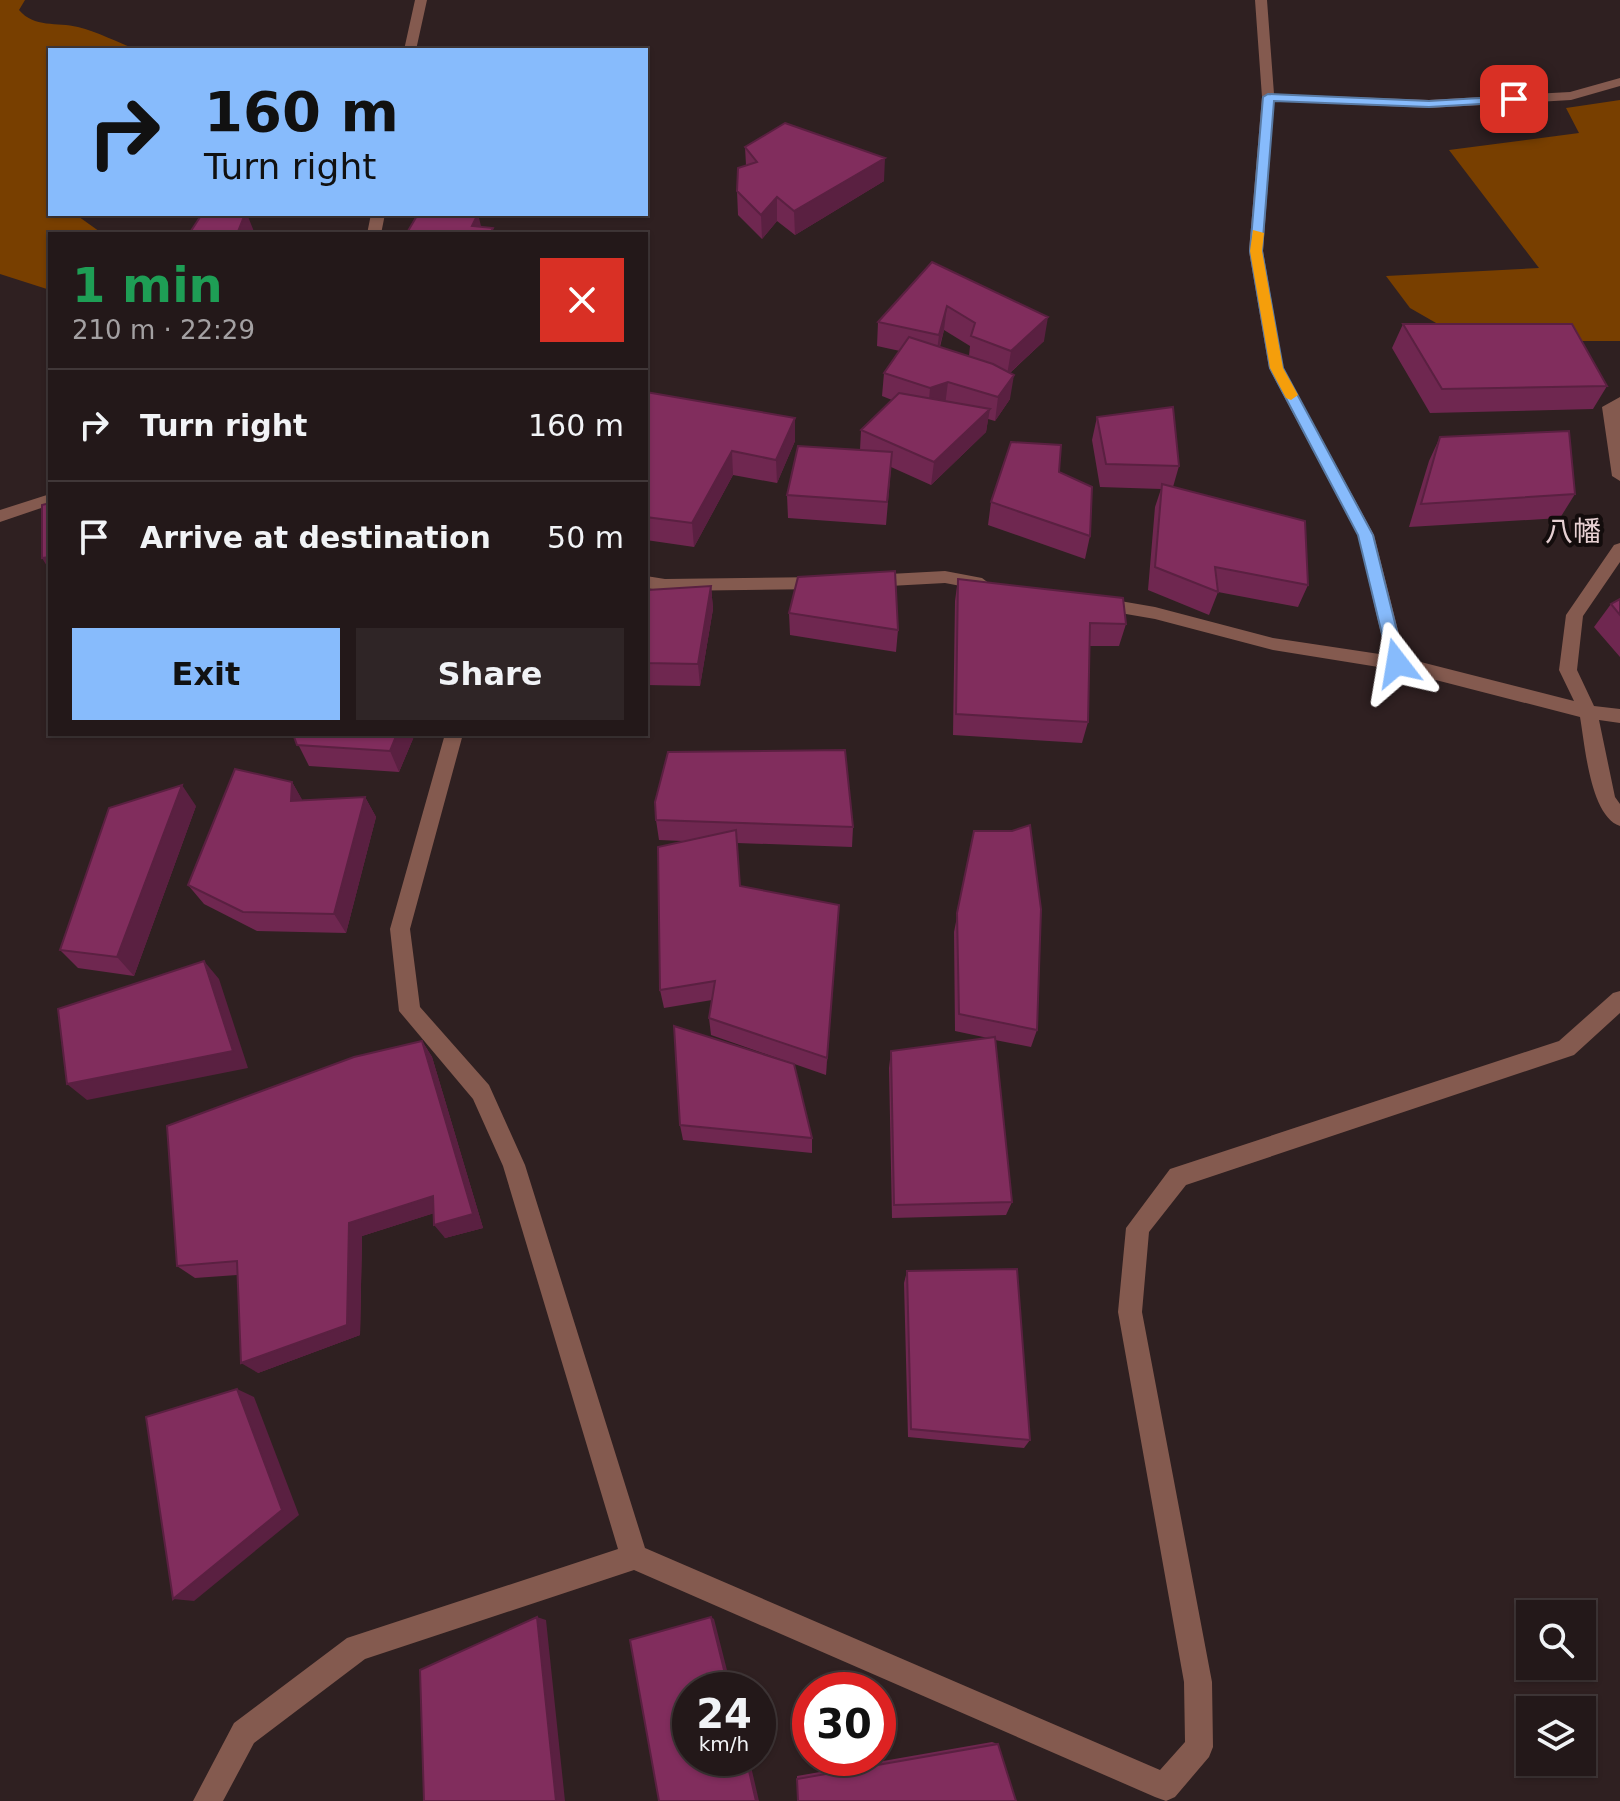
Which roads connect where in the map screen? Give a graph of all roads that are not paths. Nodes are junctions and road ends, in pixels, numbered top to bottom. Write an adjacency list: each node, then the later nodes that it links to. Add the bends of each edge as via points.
1 (421, 0): 3 (street)
2 (1261, 0): 5 (street)
3 (410, 48)
4 (1620, 82): 5 (street, via 1571,96 1429,104)
5 (1268, 97): 14 (street, via 1256,251 1276,368 1366,535)
6 (1620, 402): 7 (street, via 1610,407)
7 (1620, 476)
8 (48, 500): 9 (street)
9 (0, 516)
10 (1620, 549): 15 (street, via 1575,615 1568,670)
11 (648, 582): 12 (street, via 945,577)
12 (1000, 587)
13 (1084, 601): 14 (street, via 1155,613 1273,644)
14 (1397, 663): 15 (street)
15 (1588, 712): 16 (street); 18 (street, via 1606,800)
16 (1620, 716)
17 (453, 736): 20 (street, via 400,929 410,1011 481,1092 514,1165)
18 (1620, 818)
19 (1620, 1000): 20 (street, via 1566,1048 1178,1177 1138,1228 1130,1312 1198,1682 1199,1747 1165,1787)
20 (634, 1557): 21 (street, via 357,1648 244,1733)
21 (207, 1801)

